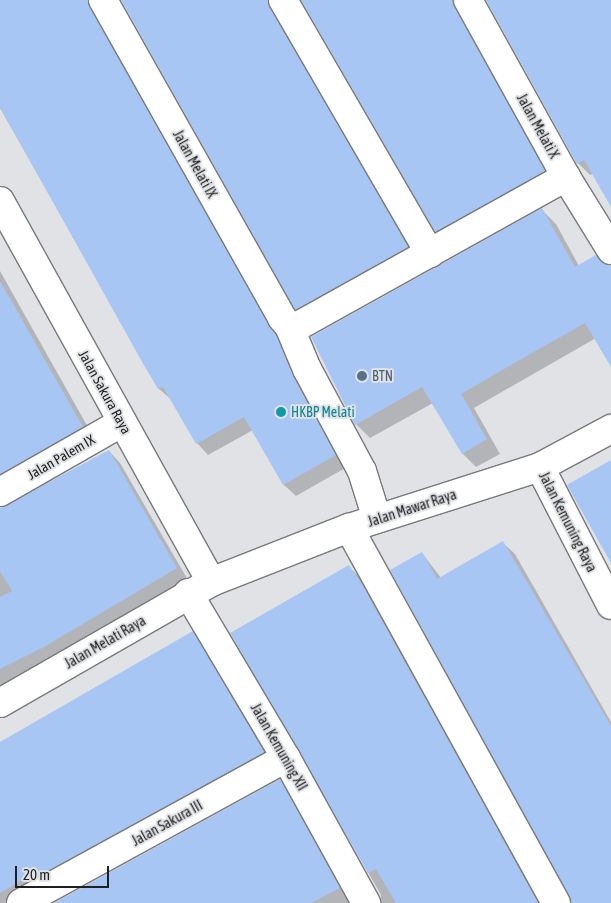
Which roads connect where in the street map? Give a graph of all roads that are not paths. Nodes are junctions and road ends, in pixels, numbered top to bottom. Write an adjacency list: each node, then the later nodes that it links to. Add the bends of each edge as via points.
1 (104, 0): 9 (street, Jalan Melati IX)
2 (284, 0): 8 (street)
3 (468, 0): 4 (street, Jalan Melati X)
4 (566, 177): 6 (street, Jalan Melati X); 8 (street)
5 (0, 201): 10 (street, Jalan Sakura Raya)
6 (604, 222): 7 (street, Jalan Melati X)
7 (611, 250)
8 (430, 254): 9 (street, via 298,326)
9 (289, 326): 14 (street, Jalan Melati IX, via 362,471)
10 (121, 422): 13 (street, Jalan Palem IX); 16 (street, Jalan Sakura Raya)
11 (611, 429): 12 (street, Jalan Mawar Raya)
12 (540, 467): 14 (street, Jalan Mawar Raya); 17 (street, Jalan Kemuning Raya)
13 (0, 492)
14 (377, 519): 15 (street, Jalan Mawar Raya)
15 (350, 528): 16 (street, Jalan Mawar Raya); 22 (street)
16 (200, 587): 18 (street, Jalan Melati Raya); 19 (street, Jalan Kemuning XII)
17 (611, 605)
18 (0, 703)
19 (286, 758): 20 (street, Jalan Kemuning XII); 21 (street, Jalan Sakura III)
20 (360, 901)
21 (21, 903)
22 (556, 903)

